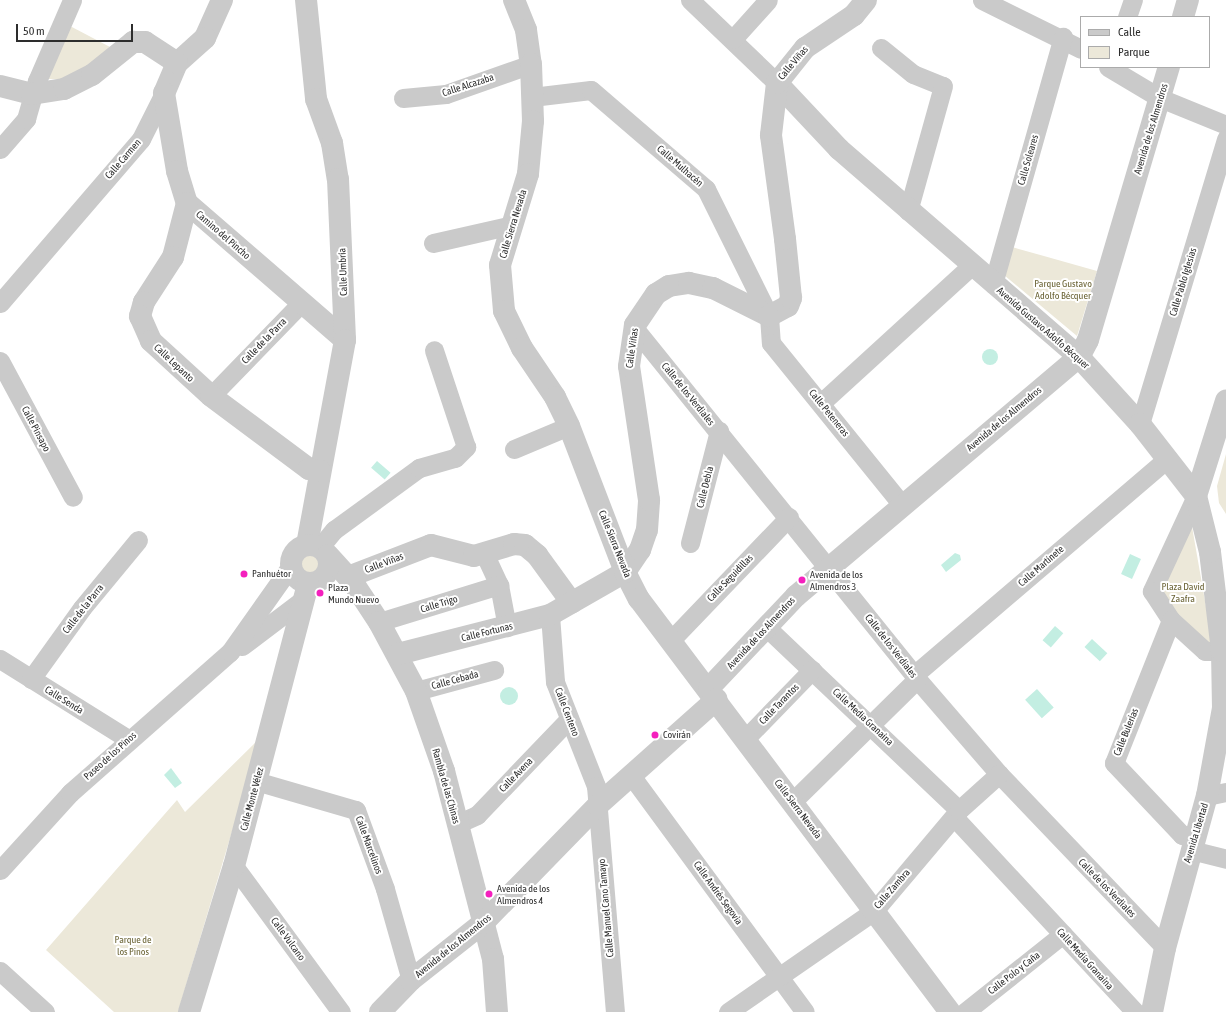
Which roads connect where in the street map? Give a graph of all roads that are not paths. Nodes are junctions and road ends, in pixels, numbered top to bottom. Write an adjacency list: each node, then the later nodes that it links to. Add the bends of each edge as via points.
1 (72, 0): 24 (street)
2 (222, 0): 17 (street, Calle Carmen, via 205,38)
3 (306, 0): 41 (street, Calle Umbría, via 316,99 332,143 338,179)
4 (514, 0): 18 (street, Calle Sierra Nevada, via 526,30)
5 (690, 0): 14 (street, Avenida Gustavo Adolfo Bécquer)
6 (768, 0): 14 (street)
7 (866, 0): 21 (street, Calle Viñas, via 854,15 805,48)
8 (982, 0): 13 (street)
9 (1133, 0): 11 (street)
10 (1188, 0): 12 (street)
11 (1126, 16)
12 (1183, 16)
13 (1063, 37): 16 (street); 36 (street, Calle Soleares)
14 (733, 39): 21 (street, Avenida Gustavo Adolfo Bécquer)
15 (881, 48): 32 (street, via 913,74 943,86)
16 (1080, 48)
17 (177, 63): 23 (street, Calle Carmen); 24 (street, via 145,42 133,42 92,75 64,89)
18 (531, 64): 25 (street, Calle Sierra Nevada); 26 (street, Calle Alcazaba, via 446,94)
19 (1110, 68): 27 (street)
20 (1169, 68): 27 (street, Avenida de los Almendros)
21 (777, 83): 32 (street, Avenida Gustavo Adolfo Bécquer, via 839,149); 39 (street, Calle Viñas, via 771,135 791,298 782,311)
22 (2, 86): 24 (street)
23 (164, 93): 31 (street, Camino del Pincho, via 177,171); 37 (street, Calle Carmen, via 141,139)
24 (32, 94): 30 (street, via 26,119)
25 (532, 97): 33 (street, Calle Sierra Nevada, via 528,174); 39 (street, Calle Mulhacén, via 591,90 706,189)
26 (403, 98)
27 (1160, 98): 28 (street); 43 (street, Avenida de los Almendros, via 1088,340)
28 (1226, 125)
29 (1226, 139): 48 (street, Calle Pablo Iglesias)
30 (0, 148)
31 (187, 204): 38 (street, Camino del Pincho); 45 (street, Calle Lepanto, via 173,257 144,302 140,316 151,342)
32 (908, 211): 35 (street, Avenida Gustavo Adolfo Bécquer)
33 (512, 225): 34 (street); 49 (street, Calle Sierra Nevada, via 500,265 504,311 522,348 555,397)
34 (433, 243)
35 (971, 266): 36 (street, Avenida Gustavo Adolfo Bécquer); 47 (street)
36 (993, 284): 43 (street, Avenida Gustavo Adolfo Bécquer)
37 (0, 303)
38 (301, 303): 41 (street, Camino del Pincho); 45 (street, Calle de la Parra)
39 (769, 316): 40 (street, Calle Viñas, via 713,288 689,283 669,286 656,294 643,308); 47 (street, Calle Peteneras, via 771,342)
40 (635, 329): 50 (street, Calle de los Verdiales); 64 (street, Calle Viñas, via 628,366 649,500 647,530 640,550)
41 (345, 340): 53 (street, Calle Umbría, via 327,449)
42 (434, 350): 61 (street, via 466,447 455,458 419,468 334,530)
43 (1078, 356): 48 (street, Avenida Gustavo Adolfo Bécquer); 56 (street, Avenida de los Almendros)
44 (0, 361): 55 (street, Calle Pinsapo)
45 (211, 396): 53 (street, Calle Lepanto, via 309,469)
46 (1226, 401): 54 (street)
47 (821, 403): 56 (street, Calle Peteneras)
48 (1140, 424): 52 (street, Avenida Gustavo Adolfo Bécquer)
49 (569, 426): 51 (street); 64 (street, Calle Sierra Nevada)
50 (719, 431): 57 (street, Calle de los Verdiales); 59 (street, Calle Debla)
51 (514, 449)
52 (1168, 458): 54 (street, Avenida Gustavo Adolfo Bécquer); 80 (street, Calle Martinete)
53 (320, 471): 61 (street, Calle Umbría)
54 (1196, 496): 69 (street, via 1152,591); 74 (street, Avenida Libertad, via 1210,552)
55 (72, 497)
56 (902, 505): 63 (street, Avenida de los Almendros)
57 (788, 517): 63 (street, Calle de los Verdiales); 73 (street, Calle Seguidillas)
58 (138, 540): 81 (street, Calle de la Parra, via 82,608)
59 (690, 543)
60 (485, 555): 61 (street, Calle Viñas, via 474,556 431,545); 65 (street); 67 (street, Calle Viñas, via 514,544 525,545)
61 (326, 559): 62 (street, via 296,550); 66 (street, via 318,582); 70 (street, Rambla de las Chinas)
62 (291, 566): 66 (street); 75 (street, Paseo de los Pinos)
63 (829, 568): 71 (street, Avenida de los Almendros); 80 (street, Calle de los Verdiales)
64 (624, 572): 67 (street, Calle Viñas); 73 (street, Calle Sierra Nevada, via 639,599)
65 (499, 585): 70 (street, Calle Trigo); 72 (street)
66 (306, 591): 75 (street, Paseo de los Pinos, via 246,644); 90 (street, Calle Monte Vélez)
67 (572, 603): 68 (street, Calle Fortunas)
68 (550, 615): 72 (street, Calle Fortunas); 84 (street, Calle Centeno, via 555,682)
69 (1171, 620): 74 (street, via 1205,651); 96 (street, Calle Bulerías, via 1114,763)
70 (379, 622): 76 (street, Rambla de las Chinas)
71 (766, 626): 79 (street, Calle Media Granaína); 83 (street, Avenida de los Almendros)
72 (507, 627): 76 (street, Calle Fortunas)
73 (672, 639): 83 (street, Calle Sierra Nevada)
74 (1222, 651): 91 (street, Avenida Libertad, via 1223,708)
75 (230, 652): 87 (street, Paseo de los Pinos)
76 (398, 654): 82 (street, Rambla de las Chinas)
77 (0, 659): 81 (street, Calle Senda)
78 (494, 670): 82 (street, Calle Cebada)
79 (812, 670): 85 (street, Calle Media Granaína); 86 (street, Calle Tarantos)
80 (915, 677): 85 (street, Calle Martinete); 89 (street, Calle de los Verdiales)
81 (31, 679): 87 (street, Calle Senda)
82 (416, 691): 95 (street, Rambla de las Chinas, via 444,771)
83 (713, 694): 86 (street, Calle Sierra Nevada); 88 (street, Avenida de los Almendros)
84 (569, 719): 93 (street, Calle Centeno, via 596,786); 95 (street, Calle Avena, via 477,815)
85 (870, 724): 92 (street, Calle Martinete); 94 (street, Calle Media Granaína)
86 (746, 738): 92 (street, Calle Sierra Nevada)
87 (128, 739): 99 (street, Paseo de los Pinos, via 70,793)
88 (630, 774): 93 (street, Avenida de los Almendros); 105 (street, Calle Andrés Segovia)
89 (999, 774): 94 (street, Calle Zambra); 103 (street, Calle de los Verdiales)
90 (256, 782): 98 (street, Calle Monte Vélez); 106 (street, Calle Marcelinos, via 356,810 385,889)
91 (1217, 794): 96 (street, Avenida Libertad)
92 (792, 801): 100 (street, Calle Sierra Nevada)
93 (598, 805): 101 (street, Avenida de los Almendros); 112 (street, Calle Manuel Cano Tamayo)
94 (956, 814): 100 (street, Calle Zambra); 102 (street, Calle Media Granaína)
95 (457, 824): 101 (street, Rambla de las Chinas)
96 (1192, 844): 97 (street, Calle Bulerías); 103 (street, Avenida Libertad)
97 (1226, 859)
98 (234, 866): 108 (street, Calle Monte Vélez); 109 (street, Calle Vulcano)
99 (0, 870)
100 (874, 911): 105 (street, Calle Zambra); 115 (street, Calle Sierra Nevada)
101 (483, 923): 106 (street, Avenida de los Almendros); 111 (street, Rambla de las Chinas, via 493,959)
102 (1063, 934): 116 (street, Calle Polo y Caña); 117 (street, Calle Media Granaína)
103 (1165, 948): 118 (street, Avenida Libertad)
104 (0, 971): 107 (street)
105 (778, 975): 113 (street, Calle Zambra); 114 (street, Calle Andrés Segovia)
106 (411, 980): 110 (street, Avenida de los Almendros)
107 (45, 1012)
108 (188, 1012)
109 (341, 1012)
110 (380, 1012)
111 (497, 1012)
112 (616, 1012)
113 (728, 1012)
114 (804, 1012)
115 (950, 1012)
116 (965, 1012)
117 (1135, 1012)
118 (1152, 1012)

